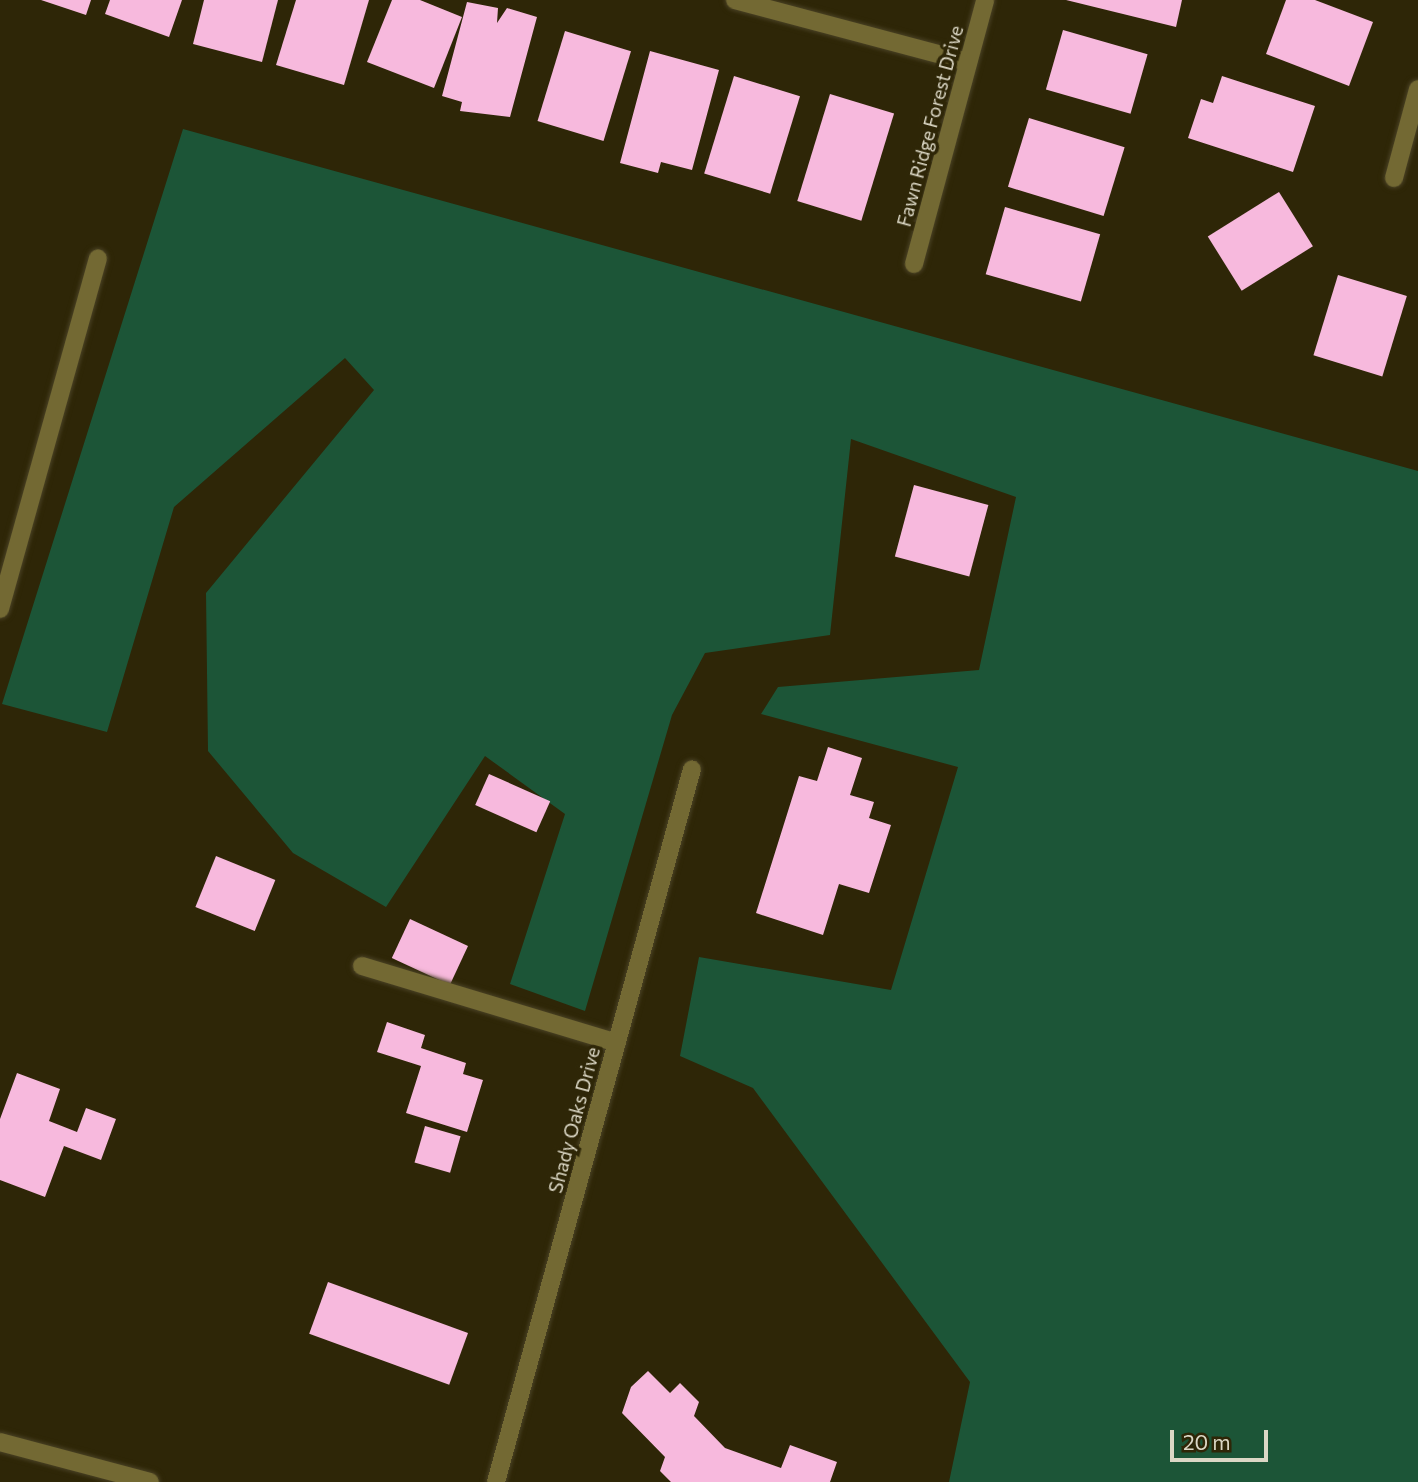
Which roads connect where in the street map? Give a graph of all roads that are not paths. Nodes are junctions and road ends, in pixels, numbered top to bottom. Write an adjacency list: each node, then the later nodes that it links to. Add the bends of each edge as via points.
1 (735, 0): 3 (street)
2 (985, 0): 3 (street, Fawn Ridge Forest Drive)
3 (968, 62): 7 (street, Fawn Ridge Forest Drive)
4 (1418, 89): 5 (street)
5 (1394, 178)
6 (98, 258): 8 (street)
7 (914, 264)
8 (0, 609)
9 (692, 769): 11 (street, Shady Oaks Drive)
10 (362, 966): 11 (street)
11 (617, 1043): 14 (street, Shady Oaks Drive)
12 (0, 1442): 13 (street)
13 (149, 1482)
14 (496, 1482)

